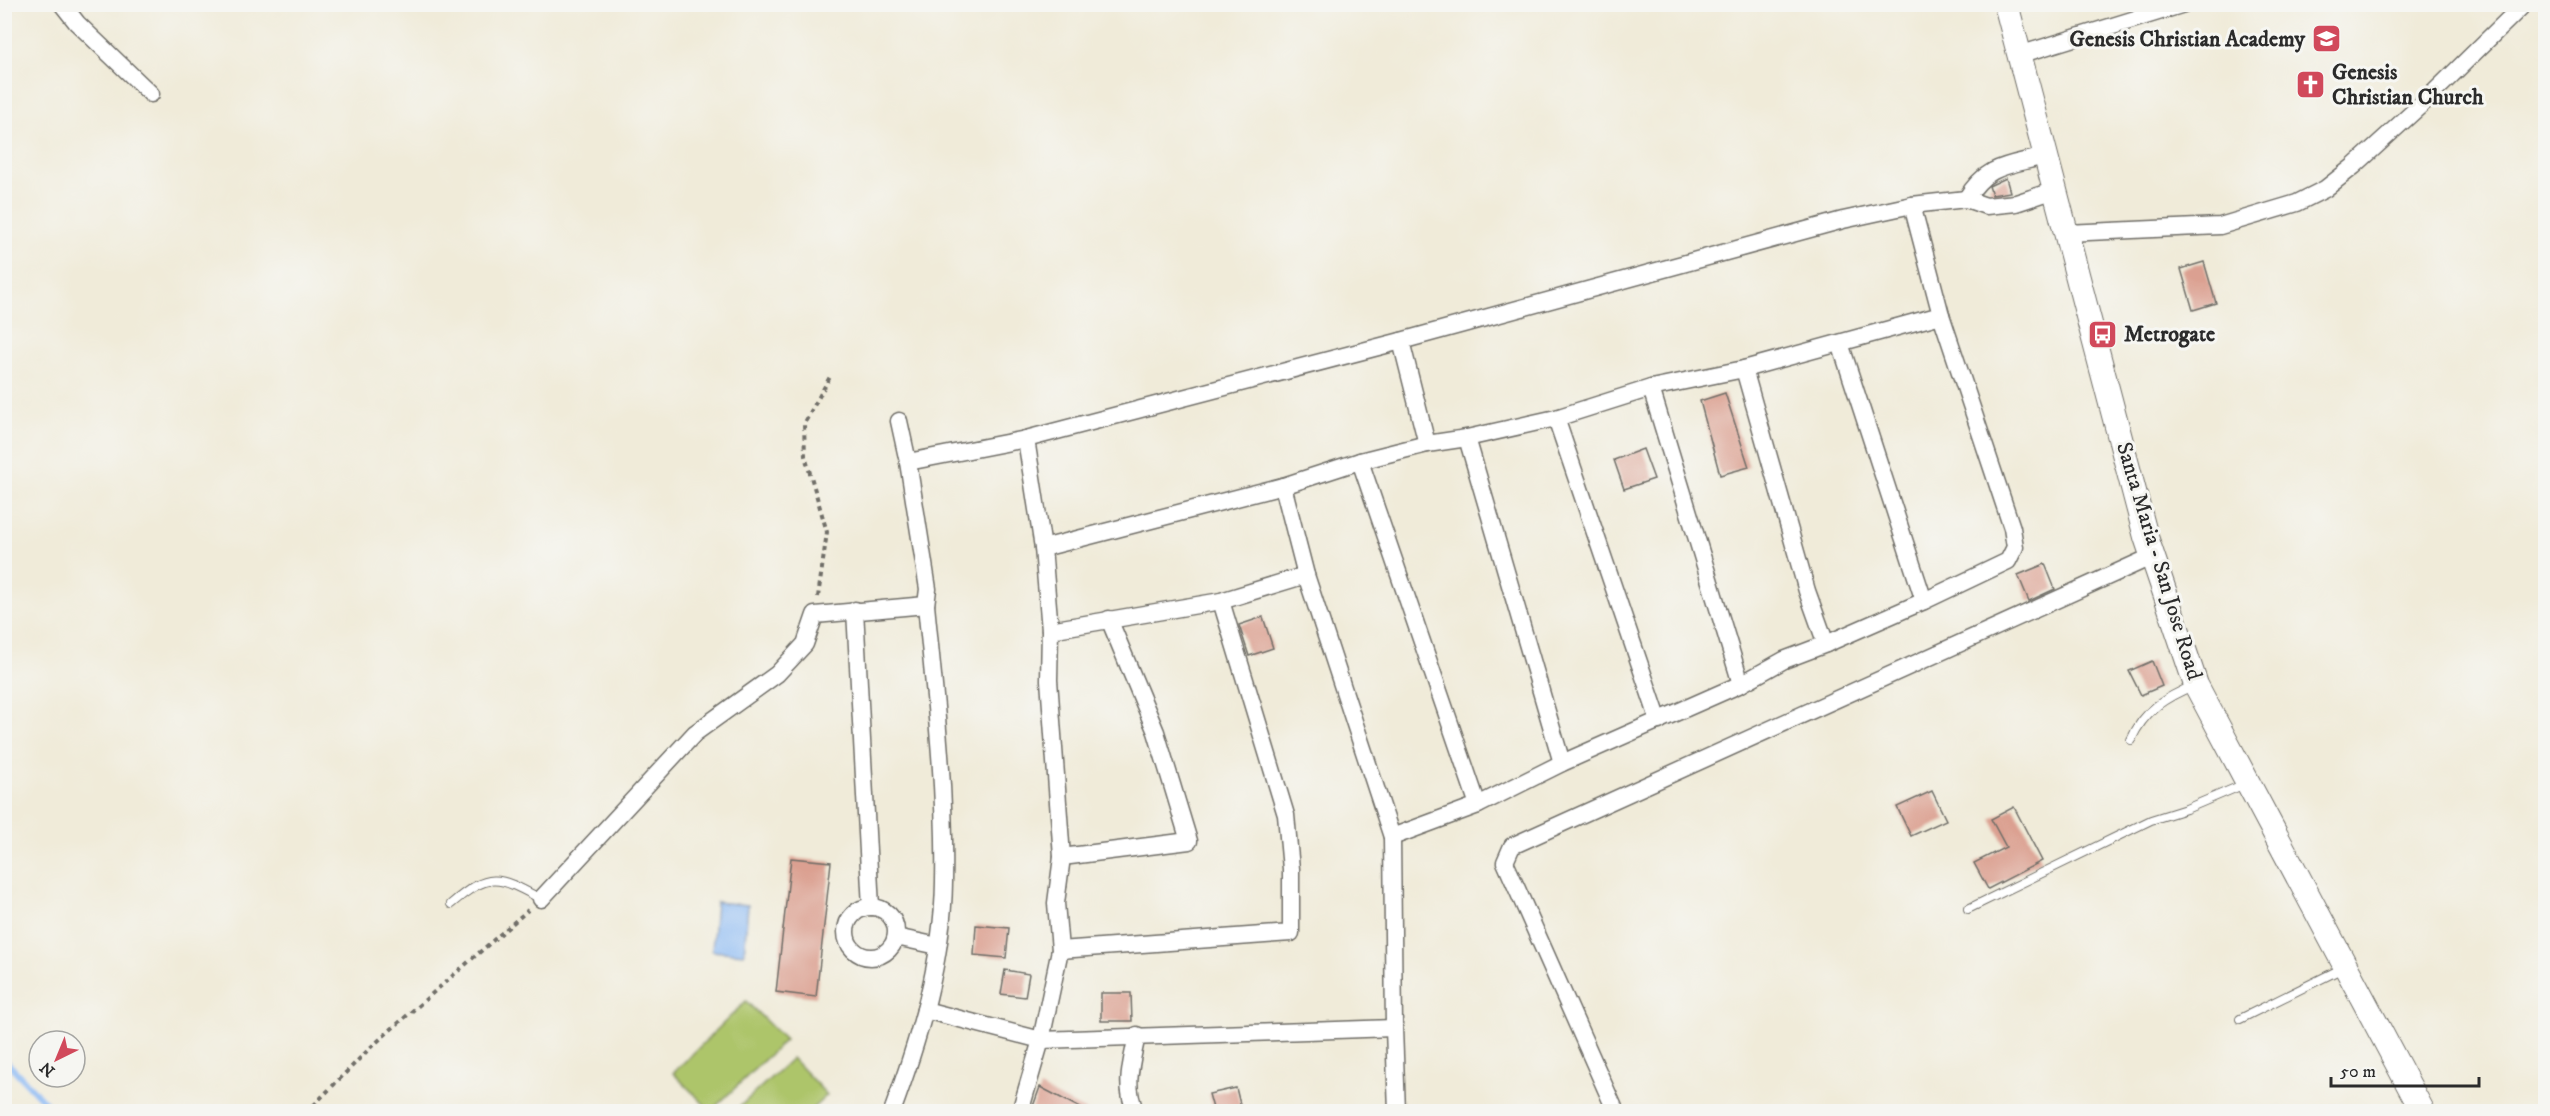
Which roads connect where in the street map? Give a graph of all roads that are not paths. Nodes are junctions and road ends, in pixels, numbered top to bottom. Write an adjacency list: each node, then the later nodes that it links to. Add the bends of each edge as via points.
1 (62, 4): 6 (street)
2 (2006, 4): 5 (main road, Santa Maria - San Jose Road)
3 (2184, 4): 5 (street)
4 (2524, 4): 11 (street, via 2422,104 2325,189 2296,203 2220,226)
5 (2019, 55): 7 (main road, Santa Maria - San Jose Road)
6 (151, 94)
7 (2045, 156): 8 (main road, Santa Maria - San Jose Road); 9 (street, via 1990,172 1976,182)
8 (2055, 190): 9 (street, via 2006,204 1986,206); 11 (main road, Santa Maria - San Jose Road)
9 (1966, 199): 10 (street)
10 (1912, 205): 12 (street); 13 (street, via 1843,220)
11 (2066, 233): 26 (main road, Santa Maria - San Jose Road)
12 (1941, 315): 14 (street); 29 (street, via 2015,547 2008,561)
13 (1401, 341): 20 (street); 21 (street)
14 (1840, 343): 15 (street); 29 (street)
15 (1744, 369): 16 (street); 34 (street, via 1807,591)
16 (1651, 388): 17 (street); 35 (street)
17 (1556, 418): 19 (street); 37 (street)
18 (899, 422): 23 (street)
19 (1467, 438): 21 (street); 39 (street)
20 (1026, 439): 23 (street); 25 (street)
21 (1427, 444): 22 (street)
22 (1360, 461): 24 (street); 41 (street)
23 (908, 462): 30 (street, via 928,589)
24 (1283, 486): 25 (street); 27 (street)
25 (1043, 548): 33 (street)
26 (2153, 556): 36 (main road, Santa Maria - San Jose Road); 61 (street, via 1512,846 1505,862)
27 (1306, 575): 28 (street); 42 (street)
28 (1221, 601): 32 (street); 50 (street, via 1286,815 1291,933)
29 (1924, 601): 34 (street)
30 (926, 605): 31 (street); 49 (street, via 943,819 945,883)
31 (855, 610): 44 (street, via 815,615 805,644 777,674 695,733); 46 (street)
32 (1109, 619): 33 (street); 43 (street, via 1156,732 1189,841)
33 (1050, 630): 43 (street, via 1049,680)
34 (1827, 644): 35 (street, via 1784,660)
35 (1741, 684): 37 (street)
36 (2196, 685): 38 (lane, via 2166,697 2152,708); 40 (main road, Santa Maria - San Jose Road)
37 (1659, 721): 39 (street)
38 (2131, 740)
39 (1562, 763): 41 (street)
40 (2247, 782): 47 (lane, via 2151,820); 51 (main road, Santa Maria - San Jose Road)
41 (1478, 805): 42 (street)
42 (1392, 837): 54 (street)
43 (1062, 857): 50 (street, via 1056,903)
44 (541, 899): 45 (lane, via 507,881 486,880)
45 (451, 904)
46 (871, 907): 48 (street, via 887,913 896,928); 48 (street, via 862,908 848,920 845,928 849,945 862,956 879,956 887,952)
47 (1968, 909)
48 (896, 937): 49 (street)
49 (938, 946): 52 (street)
50 (1060, 950): 56 (street)
51 (2345, 967): 53 (lane); 62 (main road, Santa Maria - San Jose Road)
52 (925, 1010): 56 (street); 57 (street)
53 (2240, 1019)
54 (1394, 1028): 55 (street); 60 (street)
55 (1137, 1035): 56 (street); 59 (street, via 1128,1076 1129,1098)
56 (1041, 1040): 58 (street)
57 (892, 1112)
58 (1020, 1112)
59 (1136, 1112)
60 (1397, 1112)
61 (1616, 1112)
62 (2423, 1112)

